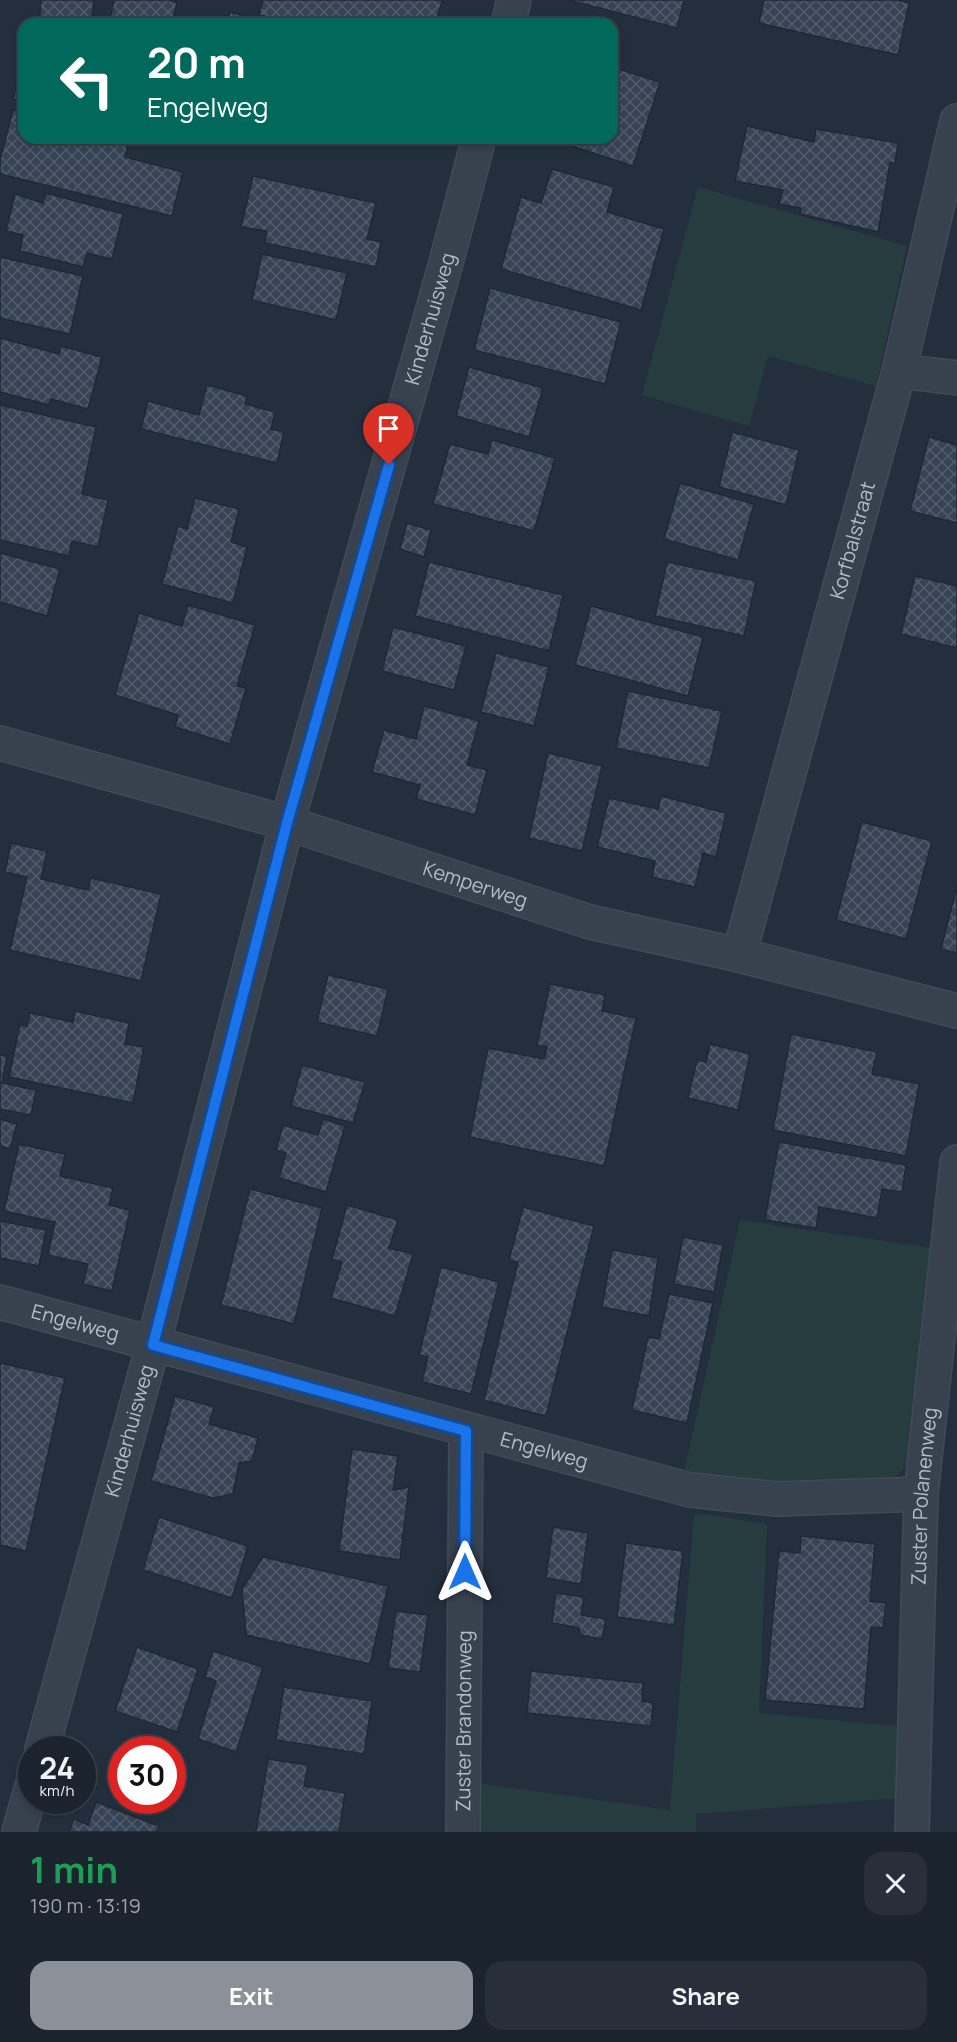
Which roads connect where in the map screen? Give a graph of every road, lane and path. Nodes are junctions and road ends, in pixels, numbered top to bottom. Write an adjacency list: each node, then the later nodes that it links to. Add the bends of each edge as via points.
1 (514, 0): 2 (street)
2 (510, 18)
3 (957, 121): 5 (street, Korfbalstraat)
4 (476, 144): 8 (street, Kinderhuisweg)
5 (898, 371): 6 (street); 9 (street, Korfbalstraat)
6 (957, 378)
7 (0, 743): 8 (street, Kemperweg)
8 (287, 823): 9 (street, Kemperweg, via 590,922); 13 (street, Kinderhuisweg)
9 (739, 955): 10 (street, Kemperweg)
10 (957, 1011)
11 (957, 1162): 15 (street, Zuster Polanenweg)
12 (0, 1302): 13 (street, Engelweg)
13 (153, 1345): 14 (street, Engelweg); 16 (street, Kinderhuisweg)
14 (466, 1431): 15 (street, Engelweg, via 690,1490 777,1499); 19 (street, Zuster Brandonweg)
15 (921, 1494): 20 (street, Zuster Polanenweg)
16 (46, 1736)
17 (24, 1814): 18 (street)
18 (19, 1832)
19 (463, 1832)
20 (912, 1832)

